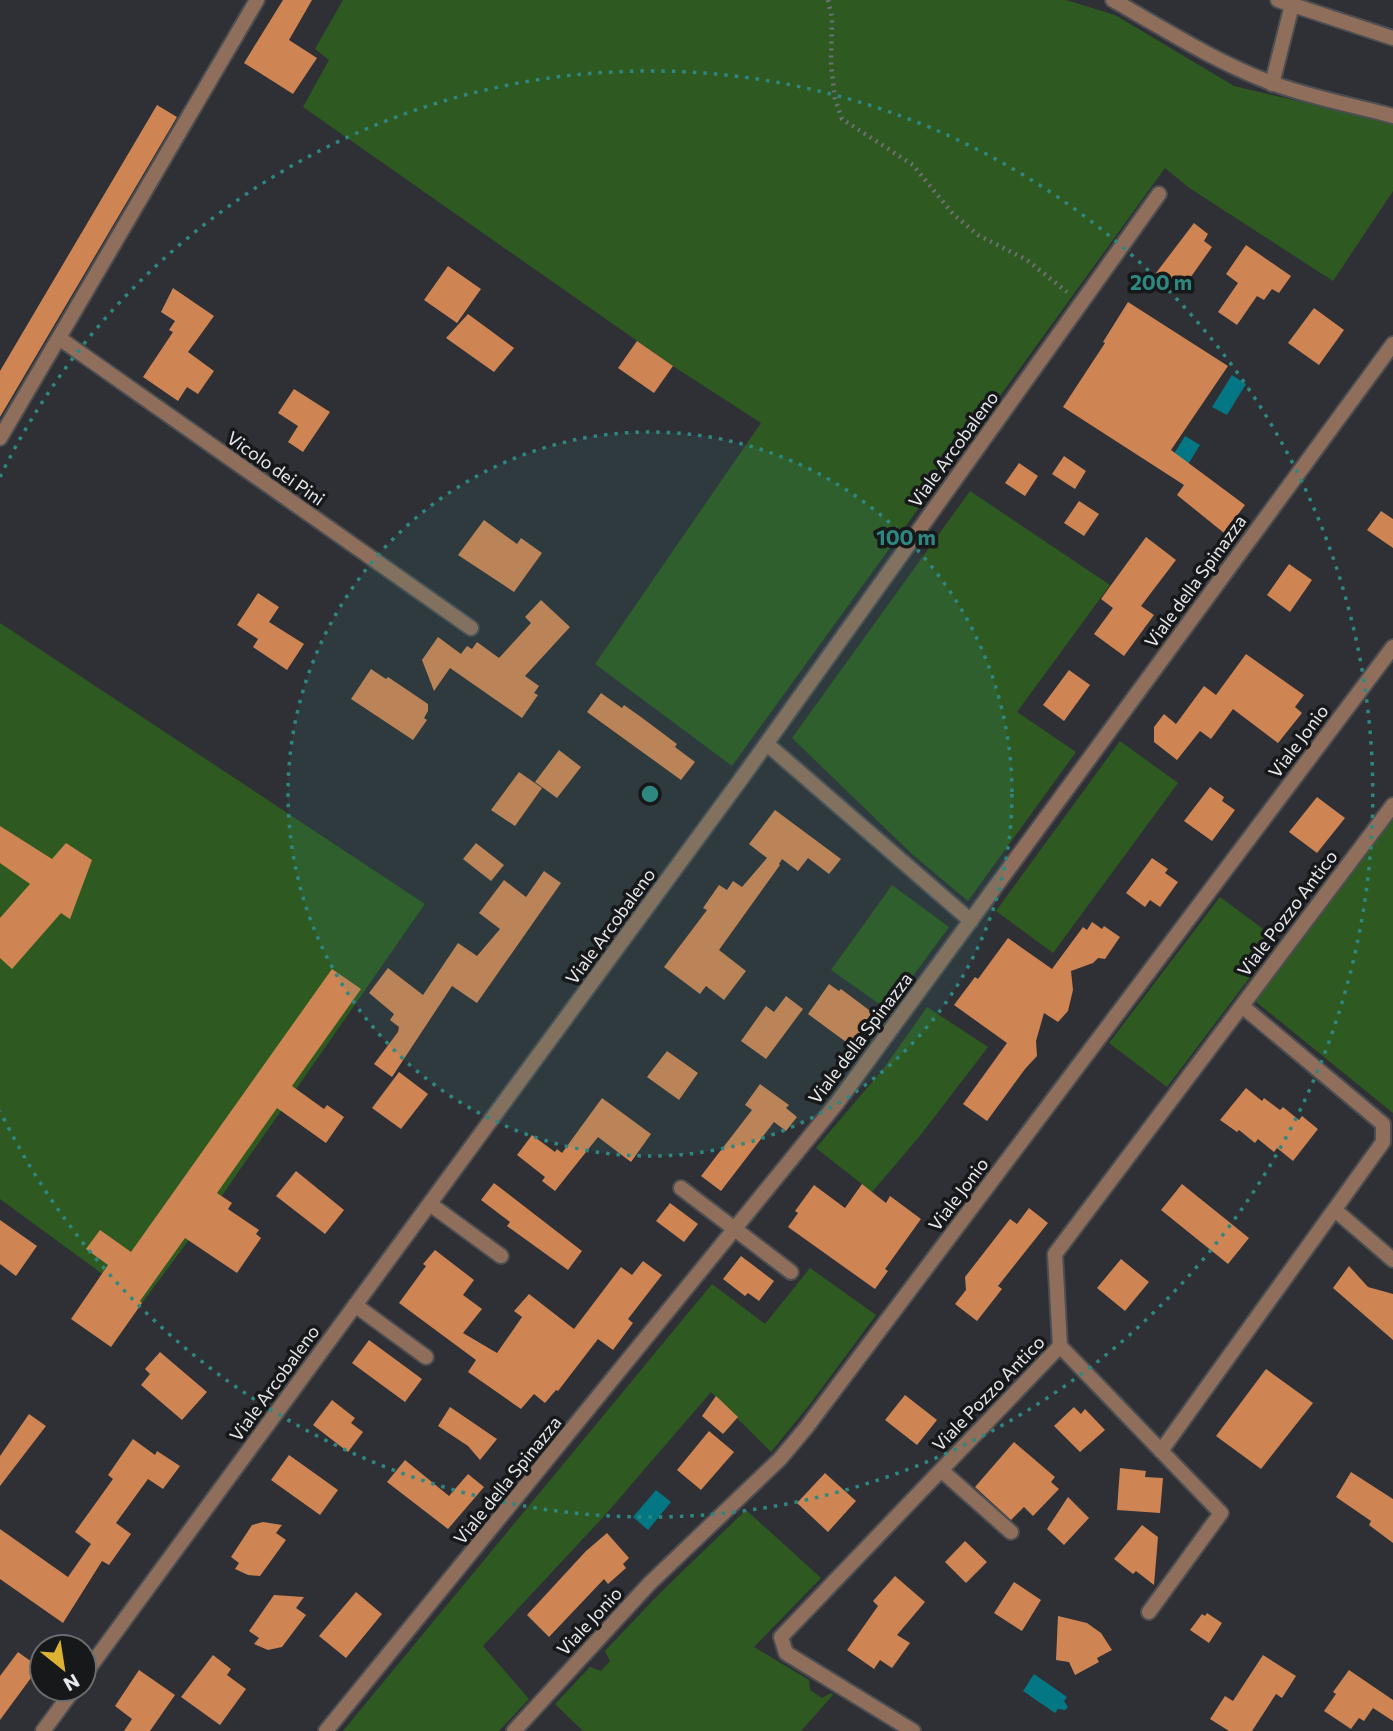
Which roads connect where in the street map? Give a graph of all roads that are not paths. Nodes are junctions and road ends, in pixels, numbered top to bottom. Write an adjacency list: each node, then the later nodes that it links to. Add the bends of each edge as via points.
1 (257, 0): 8 (street)
2 (1113, 0): 5 (street, via 1221,61)
3 (1284, 2): 4 (street); 5 (street)
4 (1393, 38)
5 (1272, 83): 6 (street)
6 (1393, 116)
7 (1159, 194): 13 (street, Viale Arcobaleno)
8 (59, 338): 10 (street); 11 (street, Vicolo dei Pini)
9 (1393, 344): 15 (street, Viale della Spinazza)
10 (0, 438)
11 (471, 628)
12 (1393, 647): 35 (street, Viale Jonio, via 806,1428 780,1459 649,1584)
13 (767, 744): 15 (street); 18 (street, Viale Arcobaleno)
14 (1393, 805): 16 (street, Viale Pozzo Antico)
15 (971, 921): 20 (street, Viale della Spinazza, via 837,1103)
16 (1242, 1006): 19 (street, via 1383,1124 1383,1142); 25 (street, Viale Pozzo Antico, via 1055,1254)
17 (681, 1188): 20 (street)
18 (430, 1204): 21 (street); 24 (street, Viale Arcobaleno)
19 (1335, 1210): 22 (street); 27 (street)
20 (736, 1229): 23 (street); 34 (street, Viale della Spinazza)
21 (501, 1256)
22 (1393, 1260)
23 (791, 1272)
24 (355, 1306): 26 (street); 31 (street, Viale Arcobaleno)
25 (1060, 1346): 27 (street); 28 (street, Viale Pozzo Antico)
26 (426, 1357)
27 (1161, 1451): 30 (street, via 1221,1513)
28 (941, 1470): 29 (street); 36 (street, Viale Pozzo Antico, via 781,1637 786,1653)
29 (1011, 1532)
30 (1149, 1612)
31 (98, 1656)
32 (64, 1703): 33 (street)
33 (43, 1731)
34 (326, 1731)
35 (514, 1731)
36 (913, 1731)

